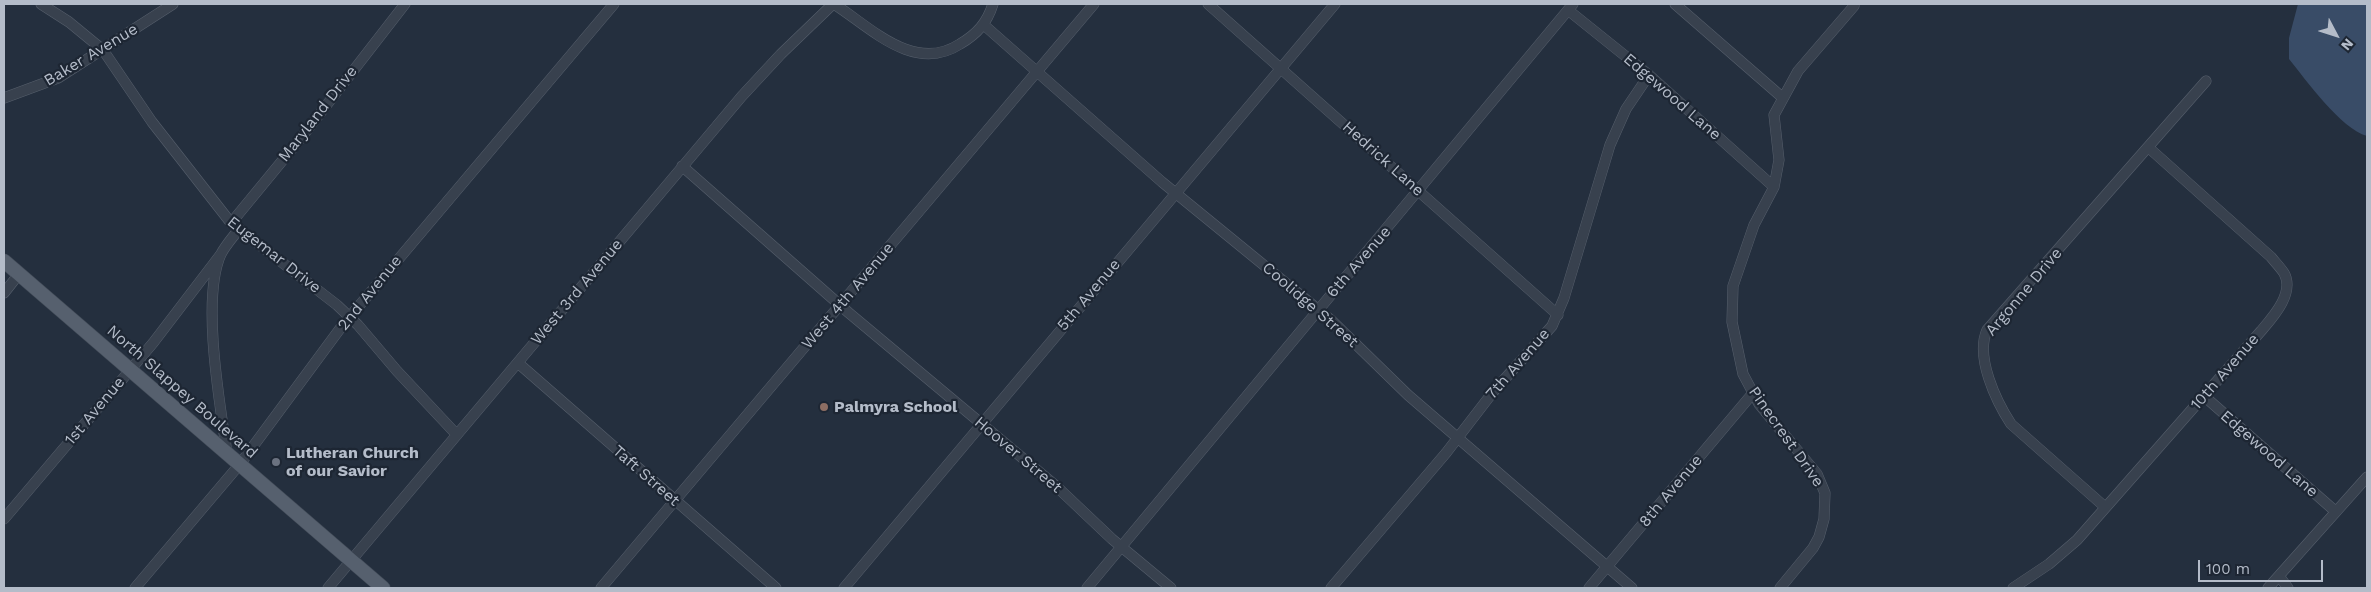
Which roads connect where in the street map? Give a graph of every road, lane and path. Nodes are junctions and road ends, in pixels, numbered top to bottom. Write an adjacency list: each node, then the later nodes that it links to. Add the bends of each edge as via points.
1 (41, 4): 14 (street, Eugemar Drive)
2 (173, 4): 14 (street, Baker Avenue)
3 (405, 4): 26 (street, Maryland Drive)
4 (614, 4): 34 (street, 2nd Avenue)
5 (833, 4): 13 (street, via 891,43 925,53 956,47); 22 (street, West 3rd Avenue, via 781,54)
6 (994, 4): 13 (street)
7 (1094, 4): 16 (street, West 4th Avenue)
8 (1208, 4): 15 (street, Hedrick Lane)
9 (1335, 4): 15 (street, 5th Avenue)
10 (1675, 4): 20 (street)
11 (1853, 4): 20 (street, Pinecrest Drive, via 1798,71)
12 (1570, 7): 17 (street, Edgewood Lane); 24 (street, 6th Avenue)
13 (984, 25): 16 (street, Coolidge Street)
14 (103, 50): 19 (street, Baker Avenue, via 58,78); 26 (street, Eugemar Drive, via 152,122)
15 (1279, 68): 24 (street, Hedrick Lane); 25 (street, 5th Avenue)
16 (1036, 72): 25 (street, Coolidge Street); 31 (street, West 4th Avenue)
17 (1649, 76): 23 (street, Edgewood Lane); 33 (street, 7th Avenue, via 1626,109 1610,145)
18 (2206, 81): 21 (street, Argonne Drive)
19 (4, 98)
20 (1783, 98): 23 (street, Pinecrest Drive, via 1774,115 1779,160)
21 (2149, 148): 38 (street, 10th Avenue, via 2271,257 2286,280 2278,312); 46 (street, Argonne Drive, via 1988,330 1982,347 1985,366 2011,424)
22 (682, 166): 31 (street, Hoover Street); 35 (street, West 3rd Avenue)
23 (1774, 187): 37 (street, Pinecrest Drive, via 1754,225 1733,286 1731,304 1734,340)
24 (1419, 191): 32 (street, 6th Avenue); 33 (street, Hedrick Lane)
25 (1175, 192): 32 (street, Coolidge Street); 39 (street, 5th Avenue)
26 (235, 226): 27 (street, Maryland Drive); 34 (street, Eugemar Drive)
27 (221, 254): 36 (street, 1st Avenue); 42 (street, Maryland Drive, via 214,280 213,340)
28 (4, 261): 29 (main road, North Slappey Boulevard)
29 (19, 274): 30 (street); 36 (main road, North Slappey Boulevard)
30 (4, 293)
31 (841, 306): 39 (street, Hoover Street); 45 (street, West 4th Avenue)
32 (1318, 309): 41 (street, Coolidge Street, via 1408,395); 49 (street, 6th Avenue)
33 (1558, 314): 41 (street, 7th Avenue, via 1545,335)
34 (350, 317): 40 (street, Eugemar Drive); 43 (street, 2nd Avenue)
35 (518, 363): 40 (street, West 3rd Avenue); 45 (street, Taft Street)
36 (130, 370): 42 (main road, North Slappey Boulevard); 48 (street, 1st Avenue)
37 (1752, 393): 51 (street, 8th Avenue); 64 (street, Pinecrest Drive, via 1770,420 1817,474 1825,493 1824,519 1813,548)
38 (2204, 396): 46 (street, 10th Avenue); 47 (street, Edgewood Lane)
39 (982, 424): 49 (street, Hoover Street); 58 (street, 5th Avenue)
40 (458, 434): 50 (street, West 3rd Avenue)
41 (1458, 436): 51 (street, Coolidge Street); 61 (street, 7th Avenue)
42 (227, 453): 43 (main road, North Slappey Boulevard)
43 (240, 464): 50 (main road, North Slappey Boulevard); 53 (street, 2nd Avenue)
44 (2367, 477): 47 (street)
45 (674, 501): 56 (street, West 4th Avenue); 57 (street, Taft Street)
46 (2105, 507): 65 (street, 10th Avenue, via 2070,546)
47 (2335, 511): 52 (street)
48 (4, 519)
49 (1122, 546): 59 (street, 6th Avenue); 60 (street, Hoover Street)
50 (351, 561): 54 (street, West 3rd Avenue); 55 (main road, North Slappey Boulevard)
51 (1608, 566): 62 (street, 8th Avenue); 63 (street, Coolidge Street)
52 (2279, 576): 66 (street); 67 (street)
53 (135, 588)
54 (328, 588)
55 (383, 588)
56 (601, 588)
57 (776, 588)
58 (844, 588)
59 (1086, 588)
60 (1171, 588)
61 (1331, 588)
62 (1589, 588)
63 (1632, 588)
64 (1780, 588)
65 (2013, 588)
66 (2268, 588)
67 (2288, 588)

